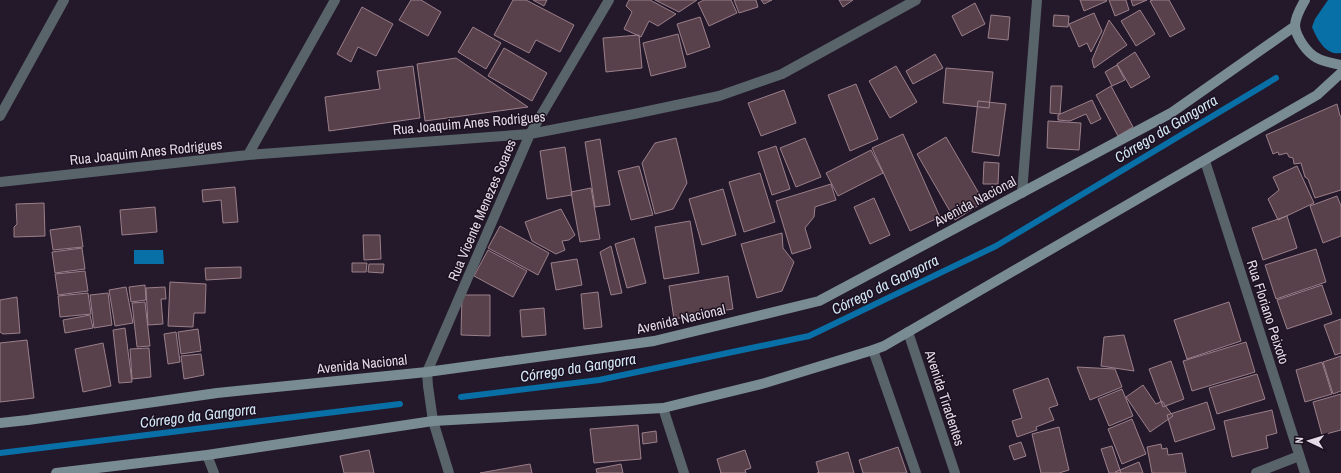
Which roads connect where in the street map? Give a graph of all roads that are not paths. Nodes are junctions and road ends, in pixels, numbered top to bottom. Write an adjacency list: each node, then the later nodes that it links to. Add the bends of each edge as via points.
1 (64, 0): 10 (street)
2 (335, 0): 12 (street)
3 (609, 0): 11 (street, Rua Vicente Menezes Soares)
4 (916, 0): 11 (street, Rua Joaquim Anes Rodrigues, via 775,77 720,96)
5 (1037, 0): 15 (street)
6 (1305, 0): 7 (street)
7 (1295, 26): 8 (street, via 1300,40 1308,51 1317,58); 15 (street, Avenida Nacional, via 1171,113)
8 (1341, 65)
9 (1341, 73): 13 (street, via 1317,95)
10 (0, 116)
11 (530, 134): 12 (street, Rua Joaquim Anes Rodrigues); 18 (street, Rua Vicente Menezes Soares)
12 (248, 155): 14 (street, Rua Joaquim Anes Rodrigues)
13 (1205, 160): 16 (street); 23 (street, Rua Floriano Peixoto)
14 (0, 182)
15 (1022, 193): 18 (street, Avenida Nacional, via 819,301 654,341)
16 (908, 332): 17 (street); 29 (street, Avenida Tiradentes)
17 (873, 350): 19 (street, via 765,383); 28 (street)
18 (427, 372): 20 (street, Rua Vicente Menezes Soares); 21 (street, Avenida Nacional, via 217,393)
19 (663, 408): 20 (street); 27 (street)
20 (432, 417): 22 (street); 26 (street, Rua Vicente Menezes Soares)
21 (0, 423)
22 (208, 455): 24 (street); 25 (street)
23 (1299, 456): 30 (street); 31 (street, Rua Floriano Peixoto)
24 (56, 473)
25 (214, 473)
26 (449, 473)
27 (684, 473)
28 (916, 473)
29 (955, 473)
30 (1256, 473)
31 (1305, 473)

